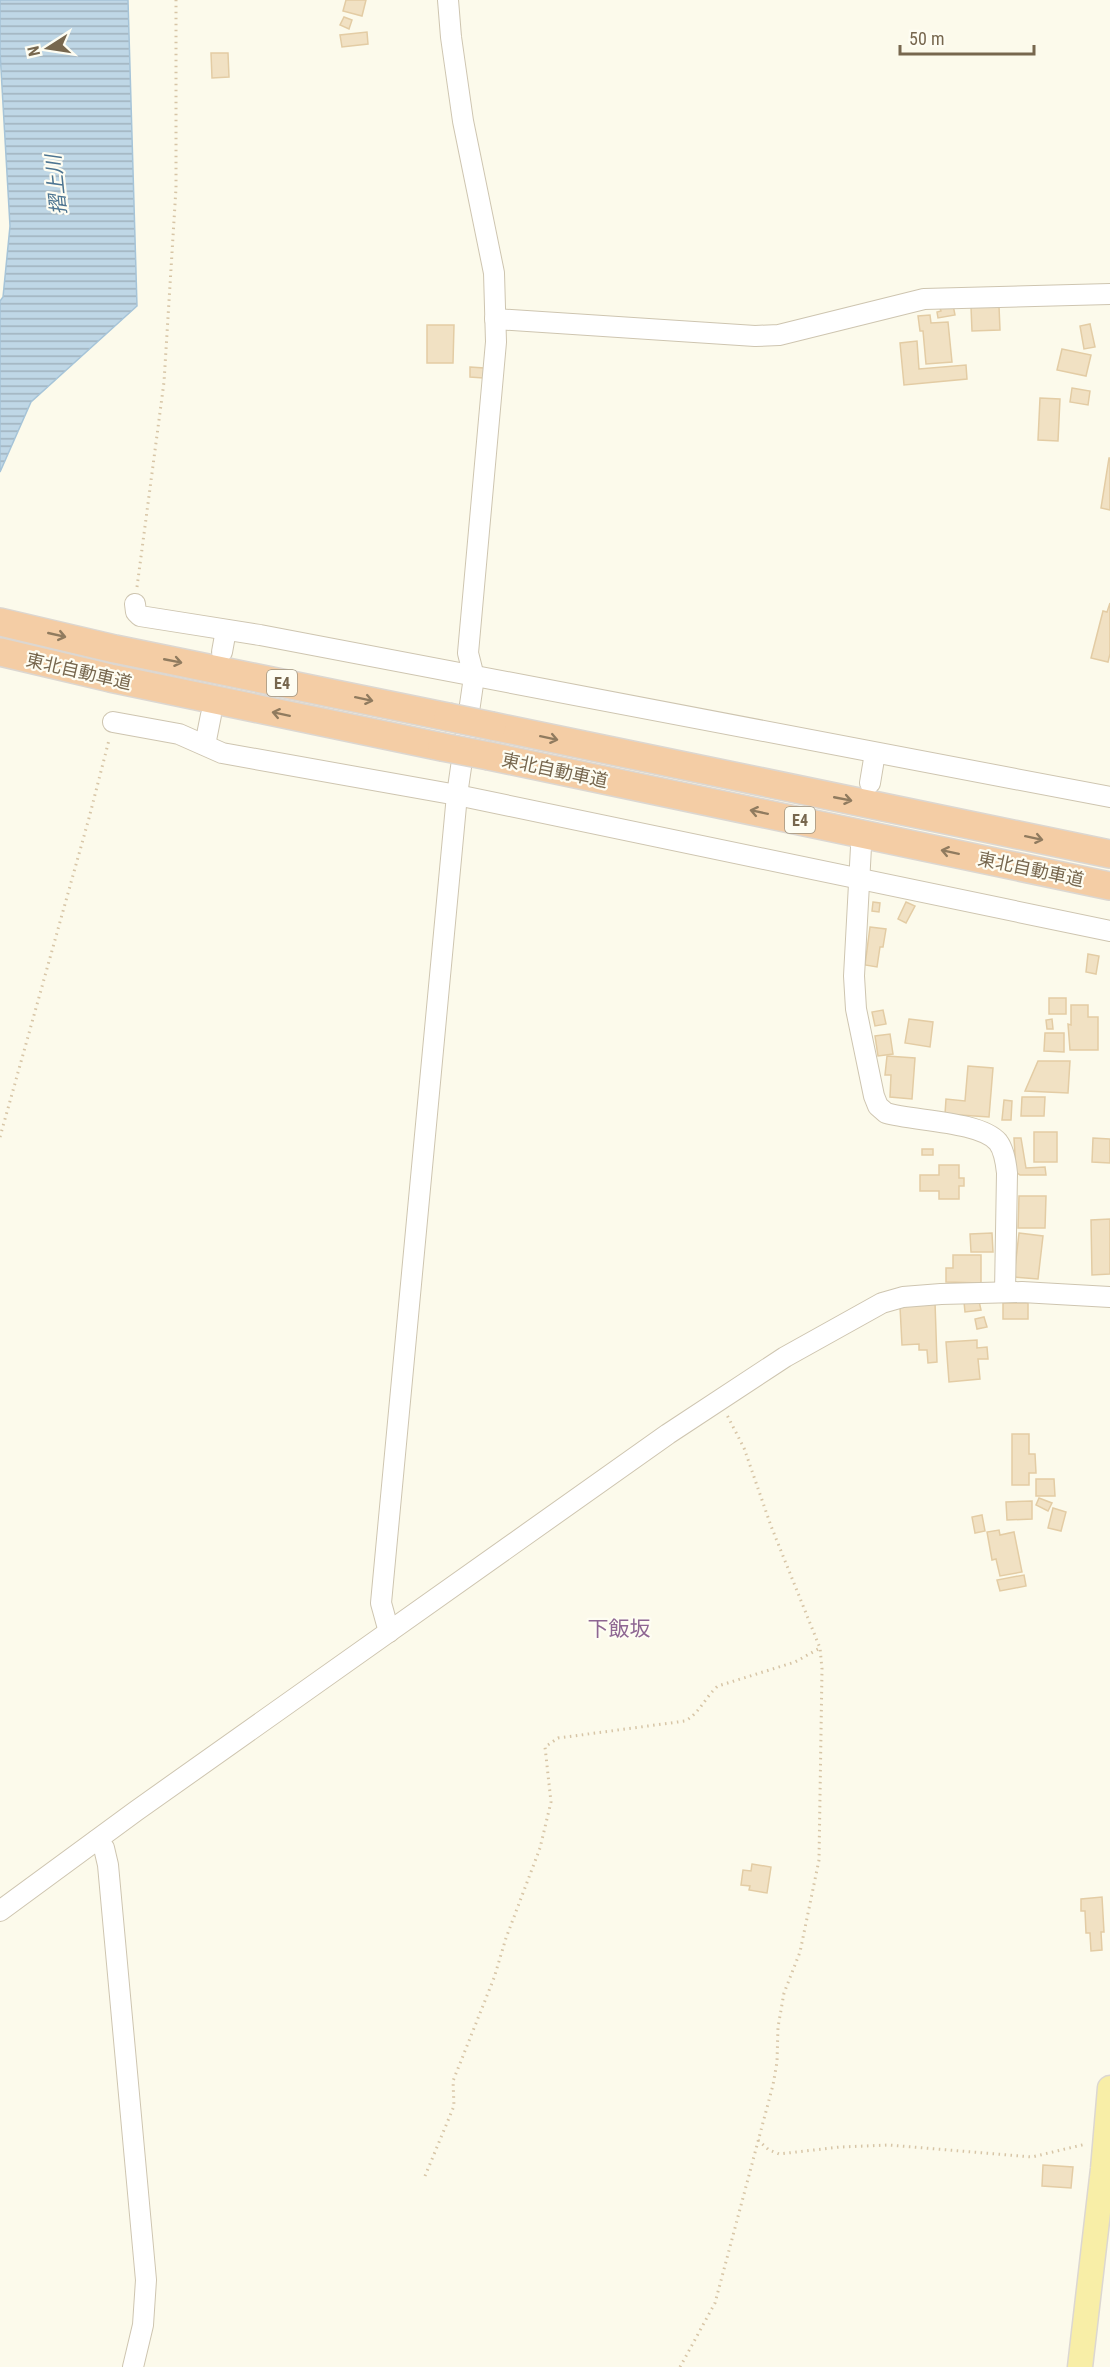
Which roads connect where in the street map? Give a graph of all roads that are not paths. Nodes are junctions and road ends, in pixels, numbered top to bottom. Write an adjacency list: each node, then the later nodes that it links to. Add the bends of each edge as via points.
1 (448, 0): 3 (street, via 463,121 494,273)
2 (1110, 294): 3 (street, via 924,299 779,335 755,336)
3 (495, 319): 9 (street, via 468,653)
4 (135, 604): 6 (street, via 140,616)
5 (0, 622): 18 (highway, 東北自動車道 / E4, one-way to 18, bridge)
6 (226, 630): 8 (street); 9 (street)
7 (0, 652): 20 (highway, 東北自動車道 / E4, one-way to 7, bridge)
8 (222, 652)
9 (474, 677): 13 (street); 15 (street)
10 (211, 715): 12 (street)
11 (113, 722): 12 (street, via 179,734)
12 (206, 745): 15 (street, via 222,753)
13 (875, 753): 14 (street); 16 (street)
14 (870, 783)
15 (457, 795): 19 (street); 24 (street, via 381,1603)
16 (1110, 797)
17 (861, 847): 19 (street)
18 (1110, 854)
19 (860, 880): 21 (street); 22 (street, via 854,976 856,1009 874,1096 886,1113 964,1126 998,1142 1007,1173)
20 (1110, 886)
21 (1110, 931)
22 (1005, 1292): 23 (street); 24 (street, via 941,1294 882,1303 785,1357 668,1434)
23 (1110, 1297)
24 (389, 1632): 25 (street)
25 (97, 1840): 26 (street); 29 (street, via 104,1848 108,1865 146,2280 143,2325)
26 (0, 1911)
27 (1110, 2088): 28 (main road)
28 (1109, 2112): 30 (main road)
29 (133, 2367)
30 (1080, 2367)

